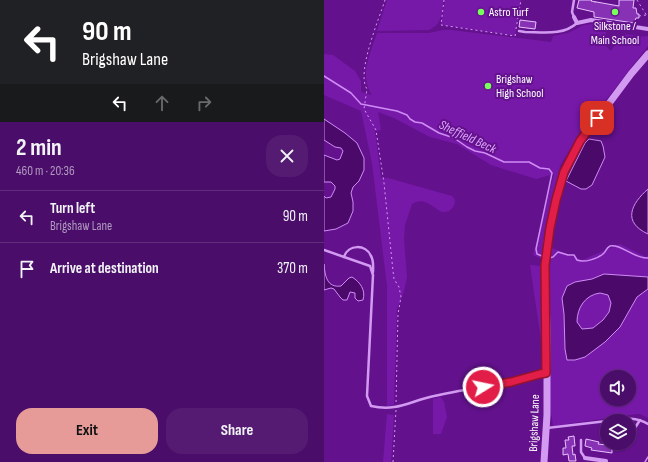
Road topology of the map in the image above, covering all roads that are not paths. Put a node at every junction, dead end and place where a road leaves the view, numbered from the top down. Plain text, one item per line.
1 (574, 0) edge
2 (574, 17) joint
3 (577, 24) junction
4 (648, 29) edge
5 (519, 31) dead end
6 (648, 54) edge
7 (324, 250) edge
8 (344, 257) junction
9 (373, 275) junction
10 (546, 373) junction
11 (636, 420) edge
12 (640, 420) junction
13 (600, 422) edge
14 (648, 424) edge
15 (636, 426) edge
16 (546, 428) junction
17 (581, 440) dead end
18 (585, 458) joint
19 (600, 461) edge
20 (606, 461) dead end
21 (544, 462) edge

1 - 2 lane
2 - 3 street
3 - 4 street
3 - 5 lane
6 - 10 street, Brigshaw Lane
7 - 8 lane
8 - 9 lane
8 - 9 lane
9 - 10 lane
10 - 16 street, Brigshaw Lane
11 - 12 lane
12 - 14 lane
12 - 15 lane
13 - 16 lane
16 - 21 street, Brigshaw Lane
17 - 18 lane
18 - 19 street
19 - 20 street

